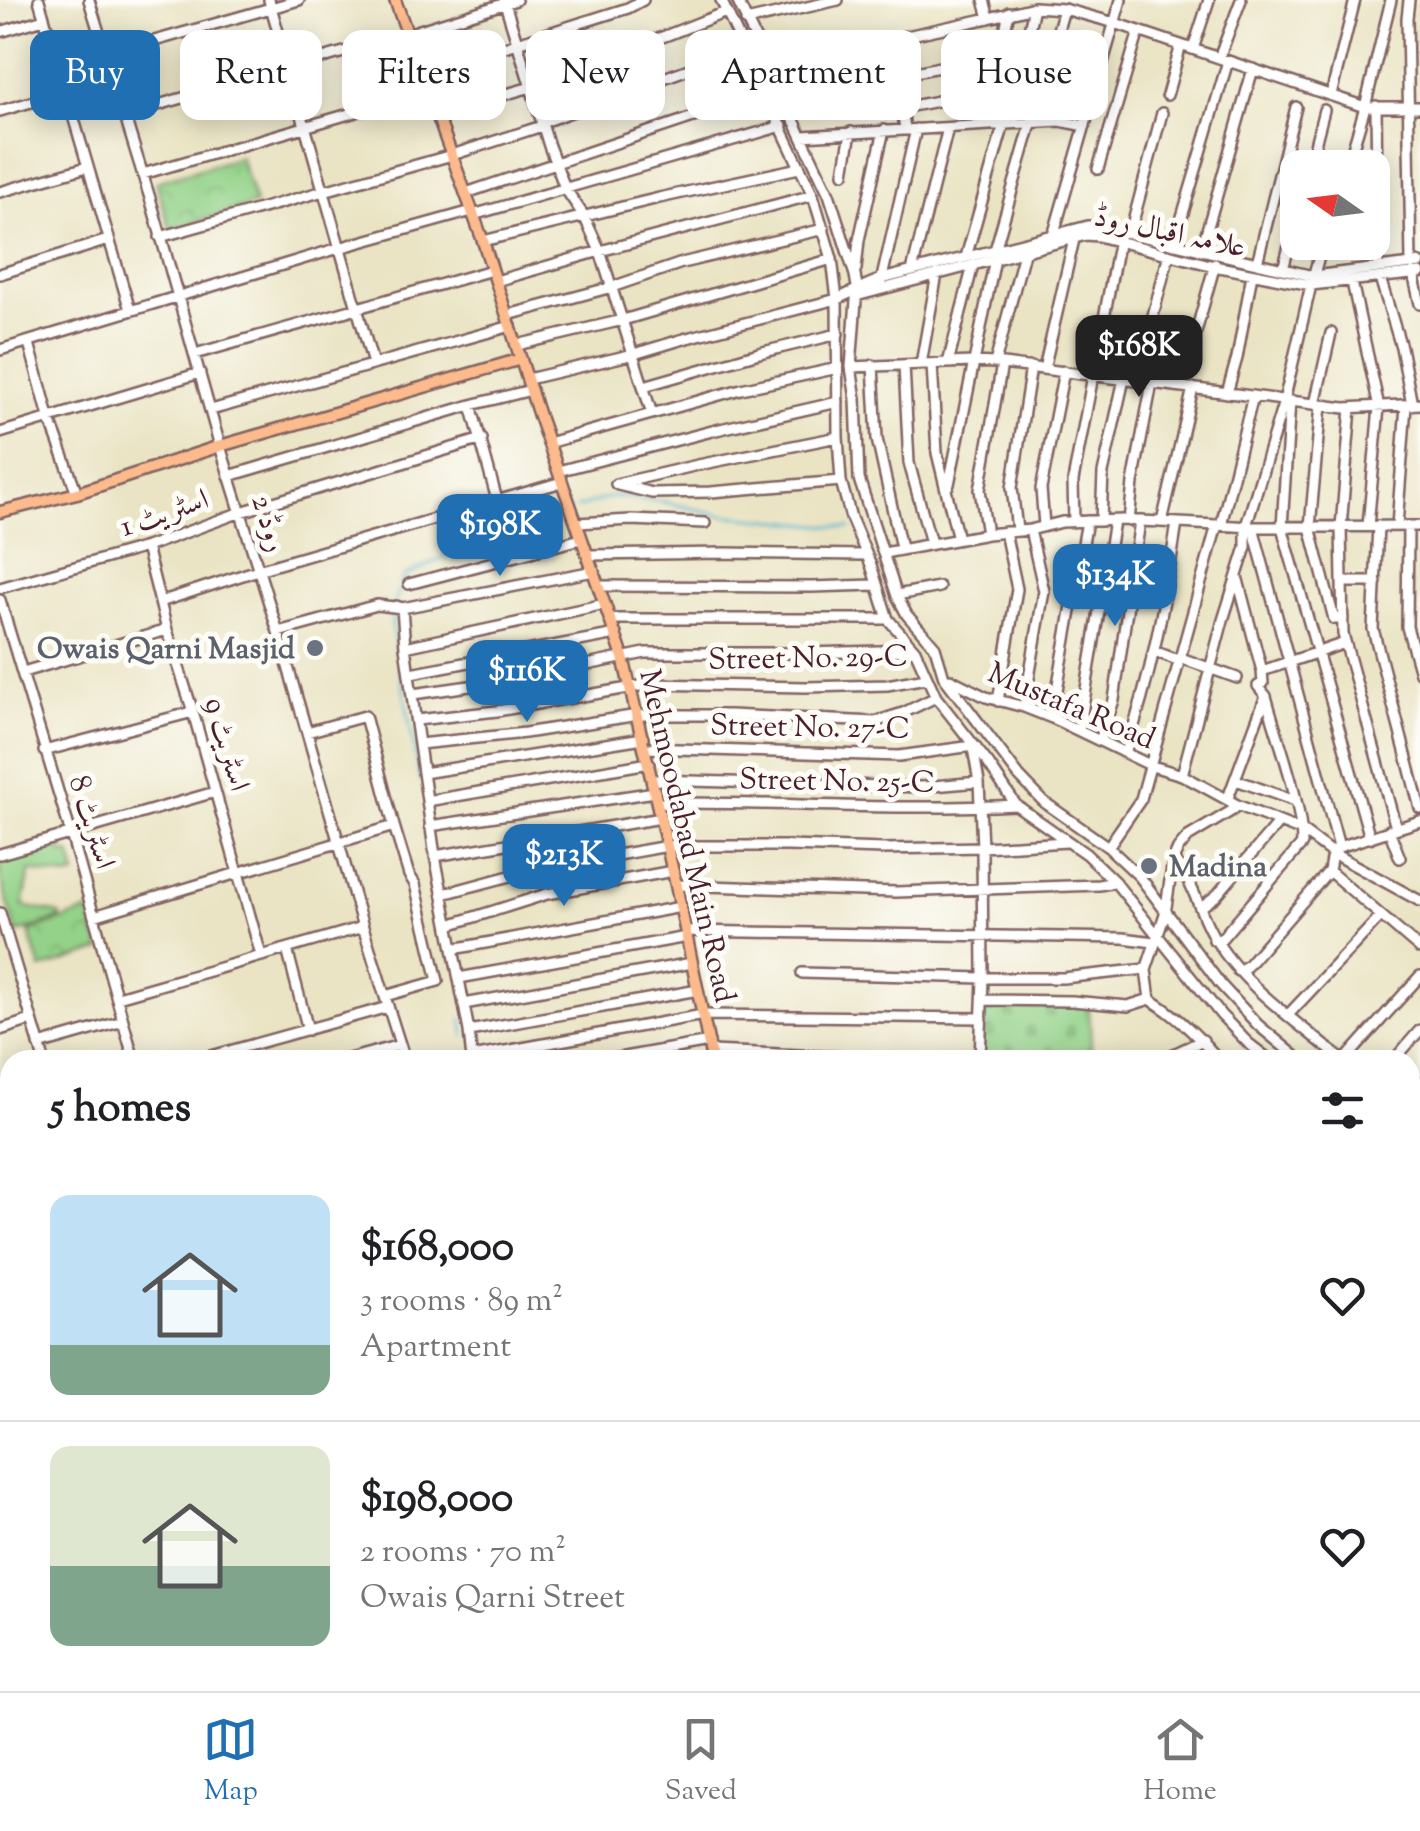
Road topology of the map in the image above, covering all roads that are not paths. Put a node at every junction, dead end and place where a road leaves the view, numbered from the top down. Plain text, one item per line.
1 (39, 0) edge
2 (89, 0) edge
3 (299, 0) edge
4 (395, 0) edge
5 (643, 0) edge
6 (721, 0) edge
7 (737, 0) edge
8 (838, 0) edge
9 (984, 0) edge
10 (1081, 0) edge
11 (1122, 0) edge
12 (1209, 0) edge
13 (1241, 0) edge
14 (1356, 0) edge
15 (1391, 0) edge
16 (1409, 0) edge
17 (508, 1) edge
18 (271, 4) edge
19 (1034, 7) junction
20 (1064, 9) junction
21 (726, 12) junction
22 (1009, 12) junction
23 (1077, 12) junction
24 (990, 18) junction
25 (44, 19) junction
26 (746, 21) junction
27 (1114, 23) junction
28 (47, 30) edge
29 (97, 30) edge
30 (278, 30) edge
31 (406, 30) edge
32 (420, 30) edge
33 (734, 30) edge
34 (751, 30) edge
35 (1139, 31) junction
36 (0, 32) edge
37 (921, 33) edge
38 (665, 35) edge
39 (160, 38) edge
40 (518, 43) junction
41 (1181, 46) junction
42 (506, 47) edge
43 (1194, 50) junction
44 (1224, 60) junction
45 (526, 69) edge
46 (921, 70) edge
47 (1253, 70) junction
48 (685, 71) edge
49 (1167, 95) dead end
50 (1331, 95) junction
51 (30, 102) edge
52 (1296, 107) dead end
53 (1371, 107) junction
54 (1414, 107) edge
55 (1324, 110) dead end
56 (0, 111) edge
57 (1162, 114) dead end
58 (342, 115) edge
59 (74, 120) edge
60 (125, 120) edge
61 (302, 120) edge
62 (439, 120) edge
63 (541, 120) edge
64 (686, 120) edge
65 (779, 120) edge
66 (794, 120) edge
67 (907, 120) edge
68 (1031, 123) junction
69 (1006, 124) junction
70 (542, 125) junction
71 (304, 126) junction
72 (782, 126) junction
73 (1085, 126) junction
74 (948, 128) junction
75 (911, 129) junction
76 (884, 130) junction
77 (851, 132) junction
78 (802, 136) junction
79 (1314, 150) edge
80 (1353, 150) edge
81 (452, 155) junction
82 (556, 164) junction
83 (87, 166) junction
84 (799, 168) junction
85 (1098, 169) dead end
86 (844, 173) dead end
87 (143, 174) junction
88 (565, 188) junction
89 (0, 192) edge
90 (323, 192) junction
91 (466, 193) junction
92 (814, 195) junction
93 (473, 213) junction
94 (584, 216) junction
95 (824, 229) junction
96 (1075, 233) junction
97 (1123, 235) junction
98 (160, 236) junction
99 (1053, 239) junction
100 (108, 240) junction
101 (483, 241) junction
102 (1025, 246) junction
103 (340, 248) junction
104 (1172, 249) junction
105 (600, 251) junction
106 (1202, 251) junction
107 (995, 254) junction
108 (832, 260) junction
109 (1216, 260) junction
110 (1285, 260) edge
111 (1318, 260) edge
112 (970, 261) junction
113 (1254, 268) junction
114 (1416, 268) edge
115 (1283, 269) junction
116 (912, 272) junction
117 (1379, 273) junction
118 (0, 274) edge
119 (937, 274) junction
120 (494, 275) junction
121 (855, 275) junction
122 (1312, 281) junction
123 (1352, 282) junction
124 (881, 284) junction
125 (612, 287) junction
126 (848, 294) junction
127 (178, 296) junction
128 (1420, 304) edge
129 (358, 307) junction
130 (130, 310) junction
131 (509, 320) junction
132 (623, 320) junction
133 (1331, 333) dead end
134 (838, 334) junction
135 (29, 342) junction
136 (517, 345) junction
137 (0, 350) edge
138 (194, 354) junction
139 (634, 354) junction
140 (521, 358) junction
141 (972, 362) junction
142 (948, 363) junction
143 (998, 363) junction
144 (373, 364) junction
145 (927, 364) junction
146 (874, 366) junction
147 (904, 366) junction
148 (851, 367) junction
149 (838, 368) junction
150 (1031, 368) junction
151 (1044, 369) junction
152 (1064, 372) junction
153 (200, 373) junction
154 (1092, 375) junction
155 (1124, 379) junction
156 (1136, 380) junction
157 (1152, 382) junction
158 (529, 384) junction
159 (644, 386) junction
160 (1181, 386) junction
161 (1192, 388) junction
162 (1227, 393) junction
163 (1253, 396) junction
164 (1287, 401) junction
165 (838, 402) junction
166 (471, 405) junction
167 (1318, 405) junction
168 (1413, 405) edge
169 (1379, 406) junction
170 (1350, 408) junction
171 (211, 410) junction
172 (652, 414) junction
173 (49, 418) junction
174 (0, 433) edge
175 (838, 437) junction
176 (482, 440) junction
177 (548, 443) junction
178 (220, 446) junction
179 (229, 476) junction
180 (561, 481) junction
181 (841, 482) junction
182 (946, 489) junction
183 (77, 493) junction
184 (497, 500) junction
185 (0, 512) edge
186 (241, 512) junction
187 (576, 521) junction
188 (1101, 521) junction
189 (1114, 521) junction
190 (1135, 521) junction
191 (705, 522) dead end
192 (1074, 522) junction
193 (1087, 522) junction
194 (1162, 522) junction
195 (1177, 523) junction
196 (1044, 525) junction
197 (1219, 525) junction
198 (1250, 526) junction
199 (1341, 526) junction
200 (1373, 526) junction
201 (1402, 526) junction
202 (1420, 526) edge
203 (1282, 527) junction
204 (1310, 527) junction
205 (1016, 530) junction
206 (1030, 530) junction
207 (1005, 532) junction
208 (988, 534) junction
209 (581, 539) junction
210 (958, 539) junction
211 (931, 543) junction
212 (146, 546) junction
213 (901, 548) junction
214 (884, 553) junction
215 (866, 555) junction
216 (589, 556) junction
217 (258, 570) junction
218 (594, 570) junction
219 (1237, 577) junction
220 (1342, 582) junction
221 (1376, 582) junction
222 (409, 584) dead end
223 (875, 585) junction
224 (599, 586) junction
225 (939, 586) dead end
226 (0, 588) edge
227 (897, 595) junction
228 (0, 600) edge
229 (160, 602) junction
230 (605, 604) junction
231 (399, 607) junction
232 (1343, 618) junction
233 (888, 619) junction
234 (611, 620) junction
235 (168, 630) junction
236 (278, 632) junction
237 (616, 634) junction
238 (1345, 643) junction
239 (405, 647) junction
240 (915, 650) junction
241 (1154, 651) junction
242 (1317, 652) junction
243 (623, 657) junction
244 (1181, 660) junction
245 (1290, 661) junction
246 (1210, 668) junction
247 (1262, 670) junction
248 (23, 672) junction
249 (410, 673) junction
250 (1420, 673) edge
251 (944, 677) junction
252 (926, 678) junction
253 (1237, 678) dead end
254 (631, 686) junction
255 (414, 694) junction
256 (1266, 696) junction
257 (936, 698) junction
258 (998, 701) junction
259 (1024, 707) junction
260 (193, 712) junction
261 (638, 716) junction
262 (1052, 718) junction
263 (417, 720) junction
264 (1078, 730) junction
265 (307, 732) junction
266 (1100, 741) junction
267 (644, 743) junction
268 (419, 744) junction
269 (973, 746) junction
270 (44, 752) junction
271 (1125, 753) junction
272 (649, 763) junction
273 (1152, 766) junction
274 (1318, 766) dead end
275 (422, 773) junction
276 (1182, 775) junction
277 (652, 780) junction
278 (1236, 780) junction
279 (979, 782) junction
280 (215, 792) junction
281 (657, 798) junction
282 (1232, 801) junction
283 (1295, 801) junction
284 (426, 802) junction
285 (1016, 805) junction
286 (980, 807) junction
287 (1420, 808) edge
288 (661, 818) junction
289 (1279, 822) junction
290 (1419, 823) edge
291 (394, 826) junction
292 (430, 826) junction
293 (1393, 829) junction
294 (1302, 831) junction
295 (71, 834) junction
296 (1370, 838) junction
297 (339, 842) junction
298 (1068, 842) junction
299 (668, 846) junction
300 (982, 847) junction
301 (1108, 847) junction
302 (1336, 850) junction
303 (0, 854) edge
304 (435, 856) junction
305 (1400, 858) dead end
306 (1173, 860) junction
307 (673, 870) junction
308 (1329, 871) junction
309 (236, 874) junction
310 (1115, 882) junction
311 (676, 885) junction
312 (981, 889) junction
313 (443, 894) junction
314 (1420, 900) edge
315 (681, 907) junction
316 (1201, 907) junction
317 (1165, 912) junction
318 (0, 913) edge
319 (94, 916) junction
320 (1381, 916) junction
321 (449, 925) junction
322 (363, 926) junction
323 (686, 934) junction
324 (1157, 935) junction
325 (982, 936) junction
326 (4, 940) edge
327 (1214, 940) junction
328 (287, 949) junction
329 (453, 949) junction
330 (1420, 949) edge
331 (261, 955) junction
332 (692, 963) junction
333 (1146, 969) junction
334 (1238, 971) junction
335 (802, 972) dead end
336 (1420, 976) edge
337 (459, 978) junction
338 (983, 978) junction
339 (698, 990) junction
340 (118, 996) junction
341 (1150, 999) junction
342 (983, 1000) junction
343 (386, 1002) junction
344 (464, 1004) junction
345 (702, 1015) junction
346 (1288, 1015) junction
347 (982, 1018) junction
348 (31, 1020) junction
349 (123, 1020) junction
350 (0, 1030) edge
351 (308, 1030) junction
352 (469, 1030) junction
353 (1420, 1030) edge
354 (1203, 1040) junction
355 (39, 1045) junction
356 (41, 1050) edge
357 (131, 1050) edge
358 (235, 1050) edge
359 (402, 1050) edge
360 (471, 1050) edge
361 (515, 1050) edge
362 (711, 1050) edge
363 (980, 1050) edge
364 (1182, 1050) edge
365 (1210, 1050) edge
366 (1258, 1050) edge
367 (1288, 1050) edge
368 (1332, 1050) edge
369 (1353, 1050) edge
370 (1403, 1050) edge

1 - 25 street
2 - 29 street, روڈ 2
3 - 18 street
4 - 31 main road, Mehmoodabad Main Road
5 - 40 street
6 - 21 street
7 - 26 street
8 - 26 street
9 - 24 street
10 - 23 street
11 - 27 street
12 - 43 street
13 - 44 street
14 - 50 street
15 - 53 street
16 - 54 street
17 - 32 street
17 - 40 street
18 - 30 street
18 - 39 street
19 - 20 street
19 - 22 street
19 - 69 street
20 - 23 street
20 - 68 street
21 - 33 street
21 - 38 street
22 - 24 street
22 - 46 street
23 - 27 street
24 - 37 street
25 - 28 street
25 - 36 street
26 - 34 street
27 - 35 street
27 - 73 street
35 - 41 street
35 - 85 street
40 - 42 street
40 - 45 street
41 - 43 street
41 - 49 street
43 - 44 street
44 - 47 street
44 - 104 street
47 - 50 street
47 - 106 street
48 - 70 street
50 - 53 street
51 - 56 street
52 - 113 street
53 - 54 street
53 - 80 street
53 - 117 street
54 - 114 street
55 - 79 street
57 - 97 street
58 - 71 street
59 - 83 street
60 - 87 street, روڈ 2
61 - 71 street
62 - 81 main road, Mehmoodabad Main Road
63 - 70 street
64 - 82 street
65 - 72 street
66 - 78 street
67 - 75 street
68 - 69 street
68 - 73 street
68 - 107 street
69 - 74 street
69 - 112 street
70 - 81 street
70 - 82 street
71 - 87 street
71 - 90 street
72 - 84 street
72 - 88 street
73 - 99 street
74 - 75 street
74 - 116 street
75 - 76 street
75 - 124 street
76 - 77 street
76 - 121 street
77 - 78 street
77 - 86 street
78 - 121 street
81 - 90 street
81 - 91 main road, Mehmoodabad Main Road
82 - 88 street
82 - 91 street
83 - 89 street
83 - 100 street
84 - 92 street
84 - 94 street
87 - 98 street, روڈ 2
88 - 93 street
88 - 94 street
90 - 98 street
90 - 103 street
91 - 93 main road, Mehmoodabad Main Road
92 - 95 street
92 - 105 street
93 - 101 main road, Mehmoodabad Main Road
93 - 103 street
94 - 101 street
94 - 105 street
95 - 108 street
95 - 125 street
96 - 97 street, علامہ اقبال روڈ
96 - 99 street, علامہ اقبال روڈ
96 - 151 street
97 - 104 street, علامہ اقبال روڈ
97 - 154 street
98 - 127 street, روڈ 2
99 - 102 street, علامہ اقبال روڈ
100 - 118 street
100 - 130 street
101 - 120 main road, Mehmoodabad Main Road
102 - 107 street, علامہ اقبال روڈ
102 - 143 street
103 - 127 street
103 - 129 street
104 - 106 street, علامہ اقبال روڈ
104 - 109 street, علامہ اقبال روڈ
104 - 156 street
105 - 120 street
105 - 125 street
106 - 109 street, علامہ اقبال روڈ
107 - 112 street, علامہ اقبال روڈ
107 - 141 street
108 - 126 street
108 - 132 street
109 - 113 street, علامہ اقبال روڈ
109 - 160 street
110 - 115 street
111 - 122 street
112 - 116 street, علامہ اقبال روڈ
112 - 119 street, علامہ اقبال روڈ
112 - 142 street
113 - 115 street, علامہ اقبال روڈ
113 - 122 street, علامہ اقبال روڈ
113 - 162 street
114 - 117 street, علامہ اقبال روڈ
114 - 128 street
115 - 122 street, علامہ اقبال روڈ
116 - 124 street, علامہ اقبال روڈ
117 - 122 street, علامہ اقبال روڈ
117 - 123 street, علامہ اقبال روڈ
117 - 168 street
119 - 124 street, علامہ اقبال روڈ
119 - 145 street
120 - 129 street
120 - 131 main road, Mehmoodabad Main Road
121 - 126 street
122 - 123 street, علامہ اقبال روڈ
122 - 164 street
123 - 169 street
124 - 126 street, علامہ اقبال روڈ
125 - 131 street
125 - 132 street
126 - 134 street
126 - 139 street, علامہ اقبال روڈ
126 - 148 street
127 - 130 street
127 - 138 street, روڈ 2
129 - 138 street
129 - 144 street
130 - 135 street
131 - 136 main road, Mehmoodabad Main Road
131 - 144 street
132 - 136 street
132 - 139 street
133 - 167 street
134 - 149 street
134 - 159 street
135 - 137 street
135 - 173 street
136 - 140 main road, Mehmoodabad Main Road
138 - 153 street, روڈ 2
139 - 158 street, علامہ اقبال روڈ
139 - 159 street
140 - 158 main road, Mehmoodabad Main Road
140 - 178 main road
141 - 142 street
141 - 143 street
141 - 182 street
142 - 145 street
143 - 150 street
143 - 208 street
144 - 171 street
145 - 147 street
145 - 182 street
146 - 147 street
146 - 148 street
146 - 213 street
147 - 211 street
148 - 214 street
149 - 165 street
149 - 172 street
150 - 151 street
150 - 205 street
151 - 152 street
152 - 154 street
152 - 196 street
153 - 171 street, روڈ 2
153 - 173 street
154 - 155 street
154 - 192 street
155 - 156 street
155 - 188 street
156 - 157 street
157 - 160 street
157 - 190 street
158 - 166 street, علامہ اقبال روڈ
158 - 177 main road, Mehmoodabad Main Road
159 - 172 street
160 - 161 street
161 - 162 street
161 - 194 street
162 - 163 street
163 - 164 street
163 - 197 street
164 - 167 street
164 - 198 street
164 - 203 street
165 - 175 street
165 - 180 street
166 - 176 street
166 - 179 street, علامہ اقبال روڈ
167 - 170 street
167 - 204 street
168 - 169 street
168 - 201 street
169 - 170 street
169 - 200 street
170 - 199 street
171 - 178 street, روڈ 2
172 - 177 street
173 - 174 street
173 - 183 street
175 - 181 street
175 - 181 street
176 - 184 street
176 - 186 street, اسٹریٹ 1
177 - 180 main road, Mehmoodabad Main Road
178 - 179 street, روڈ 2
178 - 183 main road
179 - 186 street, روڈ 2
180 - 184 street
180 - 187 main road, Mehmoodabad Main Road
181 - 215 street
182 - 210 street
183 - 185 main road
184 - 217 street
186 - 212 street, اسٹریٹ 1
186 - 217 street, روڈ 2
187 - 191 street
187 - 209 main road, Mehmoodabad Main Road
188 - 189 street
188 - 193 street
189 - 190 street
189 - 264 street
190 - 194 street
190 - 266 street
192 - 193 street
192 - 196 street
193 - 262 street
194 - 195 street
195 - 197 street
195 - 241 street
196 - 206 street
197 - 198 street
197 - 244 street
198 - 203 street
198 - 219 street
198 - 245 street
199 - 200 street
199 - 204 street
199 - 220 street
200 - 201 street
200 - 221 street
201 - 202 street
201 - 250 street
203 - 204 street
203 - 242 street
204 - 232 street
205 - 206 street
205 - 207 street
206 - 259 street
207 - 208 street
207 - 258 street
208 - 210 street
209 - 216 main road, Mehmoodabad Main Road
209 - 222 street
210 - 211 street
211 - 213 street
212 - 226 street, اسٹریٹ 1
212 - 229 street, اسٹریٹ 9
213 - 214 street
214 - 227 street
215 - 216 street
215 - 223 street
216 - 218 main road, Mehmoodabad Main Road
217 - 229 street
217 - 236 street, روڈ 2
218 - 224 main road, Mehmoodabad Main Road
218 - 231 street
219 - 246 street
219 - 247 street
220 - 221 street
220 - 232 street
221 - 287 street
223 - 224 street
223 - 233 street
224 - 230 main road, Mehmoodabad Main Road
225 - 227 street
227 - 251 street
228 - 248 street, اسٹریٹ 8
229 - 235 street, اسٹریٹ 9
230 - 234 main road, Mehmoodabad Main Road
230 - 239 street
231 - 236 street
231 - 239 street
232 - 238 street
233 - 234 street
233 - 240 street
234 - 237 main road, Mehmoodabad Main Road
235 - 248 street
235 - 260 street, اسٹریٹ 9
236 - 265 street, روڈ 2
237 - 243 main road, Mehmoodabad Main Road
237 - 249 street
238 - 242 street
238 - 293 street
239 - 249 street
240 - 243 street
240 - 252 street
241 - 244 street
241 - 271 street
242 - 245 street
242 - 296 street
243 - 254 main road, Mehmoodabad Main Road
243 - 255 street
244 - 246 street
244 - 273 street
245 - 247 street
245 - 302 street
246 - 253 street
246 - 276 street
247 - 256 street
248 - 270 street, اسٹریٹ 8
249 - 255 street
251 - 258 street, Mustafa Road
251 - 301 street
252 - 254 street, Street No. 29-C
252 - 257 street
254 - 261 main road, Mehmoodabad Main Road
254 - 263 street, Street No. 29-C
255 - 263 street
256 - 278 street
256 - 283 street
257 - 261 street
257 - 269 street
258 - 259 street, Mustafa Road
259 - 262 street, Mustafa Road
260 - 270 street
260 - 280 street, اسٹریٹ 9
261 - 267 main road, Mehmoodabad Main Road
261 - 268 street
262 - 264 street, Mustafa Road
263 - 268 street
264 - 266 street, Mustafa Road
265 - 291 street
265 - 297 street, روڈ 2
266 - 271 street, Mustafa Road
267 - 269 street, Street No. 27-C
267 - 272 main road, Mehmoodabad Main Road
267 - 275 street, Street No. 27-C
268 - 275 street
269 - 279 street
269 - 285 street
270 - 295 street, اسٹریٹ 8
271 - 273 street, Mustafa Road
272 - 277 main road, Mehmoodabad Main Road
272 - 284 street
273 - 276 street, Mustafa Road
273 - 301 street
274 - 302 street
275 - 284 street
276 - 282 street, Mustafa Road
277 - 279 street
277 - 281 main road, Mehmoodabad Main Road
278 - 282 street
278 - 283 street
279 - 286 street
280 - 295 street
280 - 309 street, اسٹریٹ 9
281 - 286 street, Street No. 25-C
281 - 288 main road, Mehmoodabad Main Road
281 - 292 street, Street No. 25-C
282 - 289 street, Mustafa Road
282 - 306 street
283 - 294 street
284 - 292 street
285 - 286 street, Street No. 25-C
285 - 298 street
286 - 300 street
288 - 299 main road, Mehmoodabad Main Road
288 - 304 street
289 - 294 street, Mustafa Road
289 - 316 street
290 - 293 street
291 - 297 street
291 - 343 street
292 - 304 street
293 - 296 street
293 - 305 street
294 - 302 street, Mustafa Road
294 - 327 street
295 - 303 street
295 - 319 street, اسٹریٹ 8
296 - 302 street
297 - 309 street
297 - 322 street, روڈ 2
298 - 300 street
298 - 310 street
299 - 300 street
299 - 307 main road, Mehmoodabad Main Road
299 - 313 street
300 - 312 street
301 - 317 street
302 - 308 street
302 - 314 street, Mustafa Road
304 - 313 street
306 - 316 street
306 - 317 street
307 - 311 main road, Mehmoodabad Main Road
307 - 321 street
308 - 320 street
308 - 334 street
309 - 319 street
309 - 331 street, اسٹریٹ 9
310 - 312 street
310 - 324 street
311 - 312 street
311 - 315 main road, Mehmoodabad Main Road
312 - 325 street
313 - 321 street
315 - 323 main road, Mehmoodabad Main Road
315 - 329 street
316 - 327 street
317 - 324 street
317 - 367 street
318 - 326 street
319 - 340 street, اسٹریٹ 8
320 - 330 street
320 - 346 street
321 - 329 street
322 - 328 street
322 - 343 street, روڈ 2
323 - 325 street
323 - 332 main road, Mehmoodabad Main Road
323 - 337 street
324 - 325 street
324 - 333 street
324 - 366 street
325 - 338 street
326 - 348 street
327 - 334 street
328 - 331 street
328 - 351 street
329 - 337 street
331 - 340 street
332 - 339 main road, Mehmoodabad Main Road
332 - 344 street
333 - 338 street
333 - 341 street
334 - 346 street
335 - 338 street
336 - 369 street
337 - 344 street
338 - 342 street
339 - 345 main road, Mehmoodabad Main Road
339 - 352 street
340 - 349 street, اسٹریٹ 8
341 - 342 street
341 - 354 street
342 - 347 street
343 - 351 street
343 - 359 street, روڈ 2
344 - 352 street
345 - 347 street
345 - 361 street
345 - 362 main road, Mehmoodabad Main Road
346 - 368 street
347 - 363 street
348 - 350 street
348 - 355 street
349 - 355 street
349 - 357 street, اسٹریٹ 8
351 - 358 street
352 - 360 street
353 - 370 street
354 - 364 street
354 - 365 street
355 - 356 street

